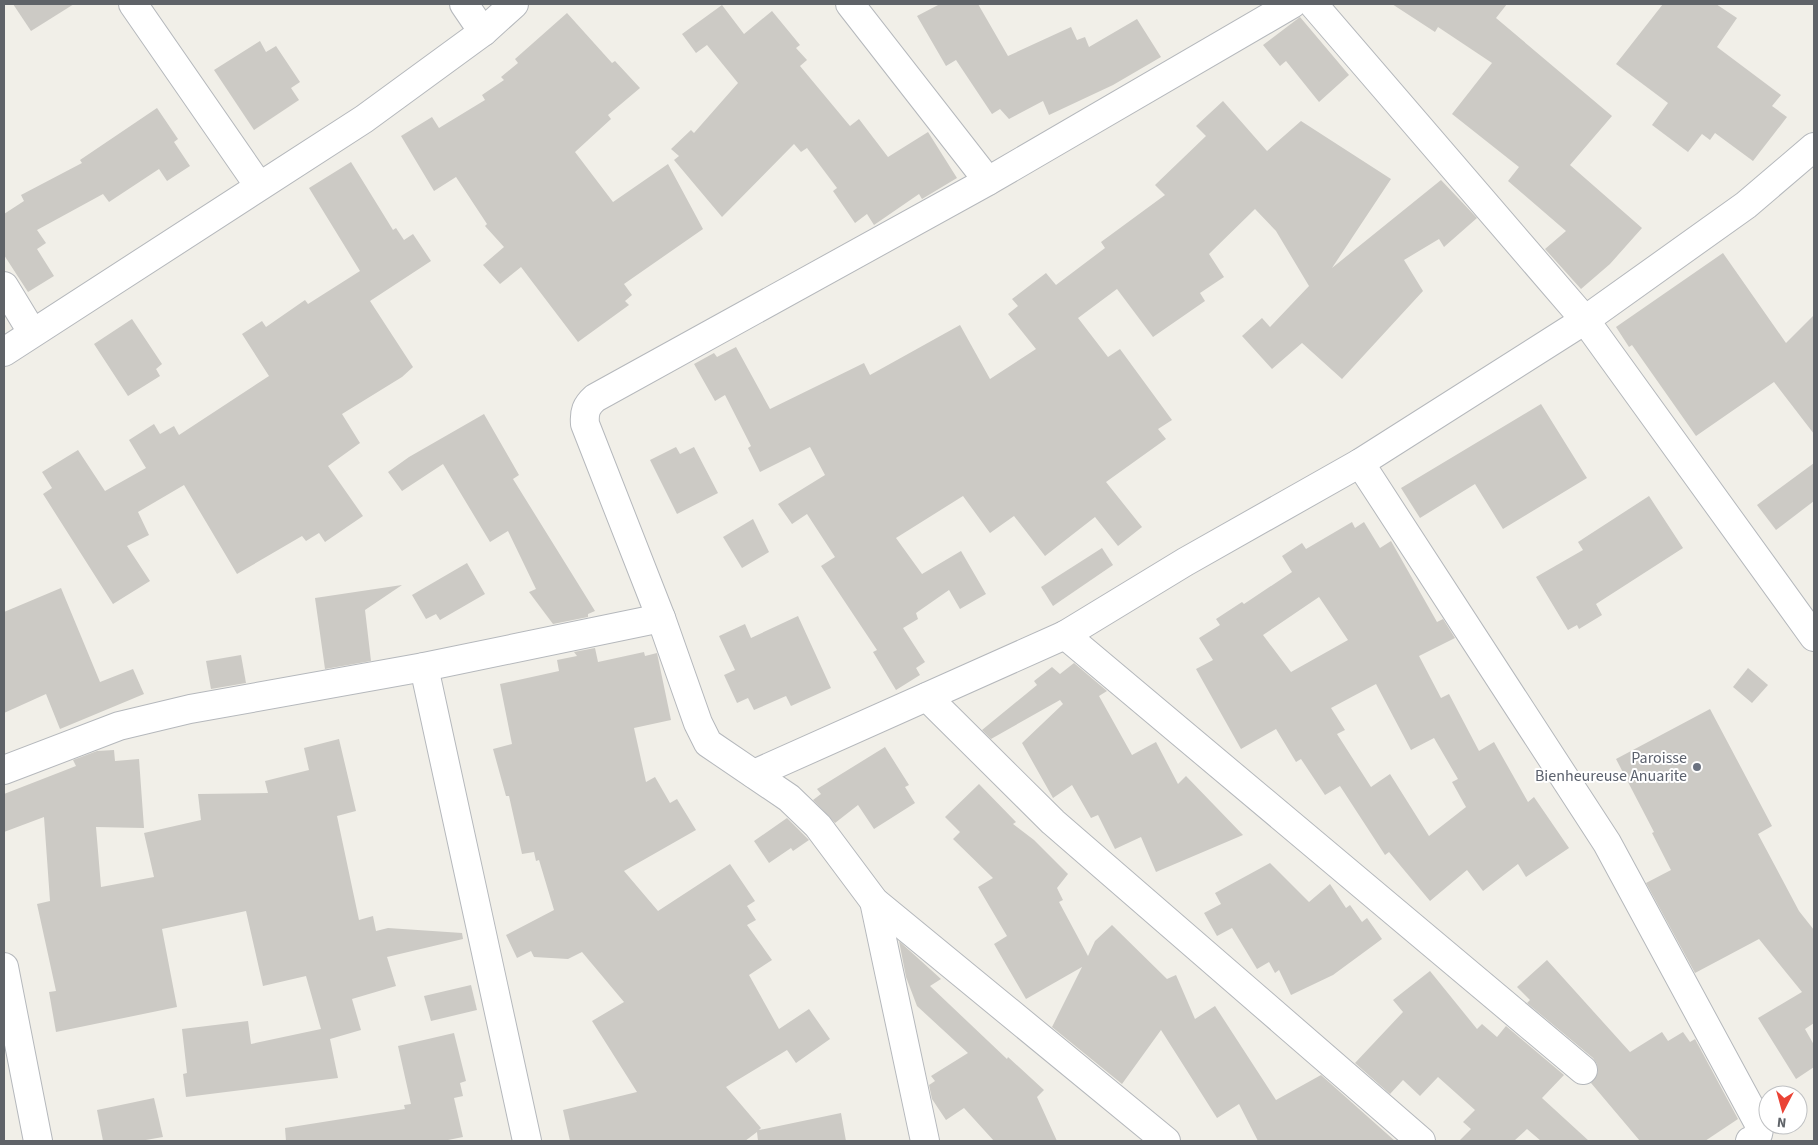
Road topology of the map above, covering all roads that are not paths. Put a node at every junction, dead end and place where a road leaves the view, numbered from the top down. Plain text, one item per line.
1 (133, 4) edge
2 (464, 4) edge
3 (514, 4) edge
4 (850, 4) edge
5 (1292, 4) edge
6 (1313, 4) edge
7 (482, 32) junction
8 (1814, 147) edge
9 (988, 181) junction
10 (259, 186) junction
11 (4, 286) edge
12 (1586, 320) junction
13 (32, 332) junction
14 (4, 352) edge
15 (1360, 463) junction
16 (661, 618) junction
17 (1812, 627) edge
18 (1065, 635) junction
19 (424, 667) junction
20 (927, 696) junction
21 (4, 770) edge
22 (754, 774) junction
23 (874, 901) junction
24 (4, 967) edge
25 (1583, 1070) dead end
26 (38, 1141) edge
27 (527, 1141) edge
28 (925, 1141) edge
29 (1166, 1141) edge
30 (1421, 1141) edge
31 (1750, 1141) edge

1 - 10 street
2 - 7 street
3 - 7 street
4 - 9 street
5 - 9 street
6 - 12 street
7 - 10 street
8 - 12 street
9 - 16 street
10 - 13 street
11 - 13 street
12 - 15 street
12 - 17 street
13 - 14 street
15 - 18 street
15 - 31 street
16 - 19 street
16 - 22 street
18 - 20 street
18 - 25 street
19 - 21 street
19 - 27 street
20 - 22 street
20 - 30 street
22 - 23 street
23 - 28 street
23 - 29 street
24 - 26 street

